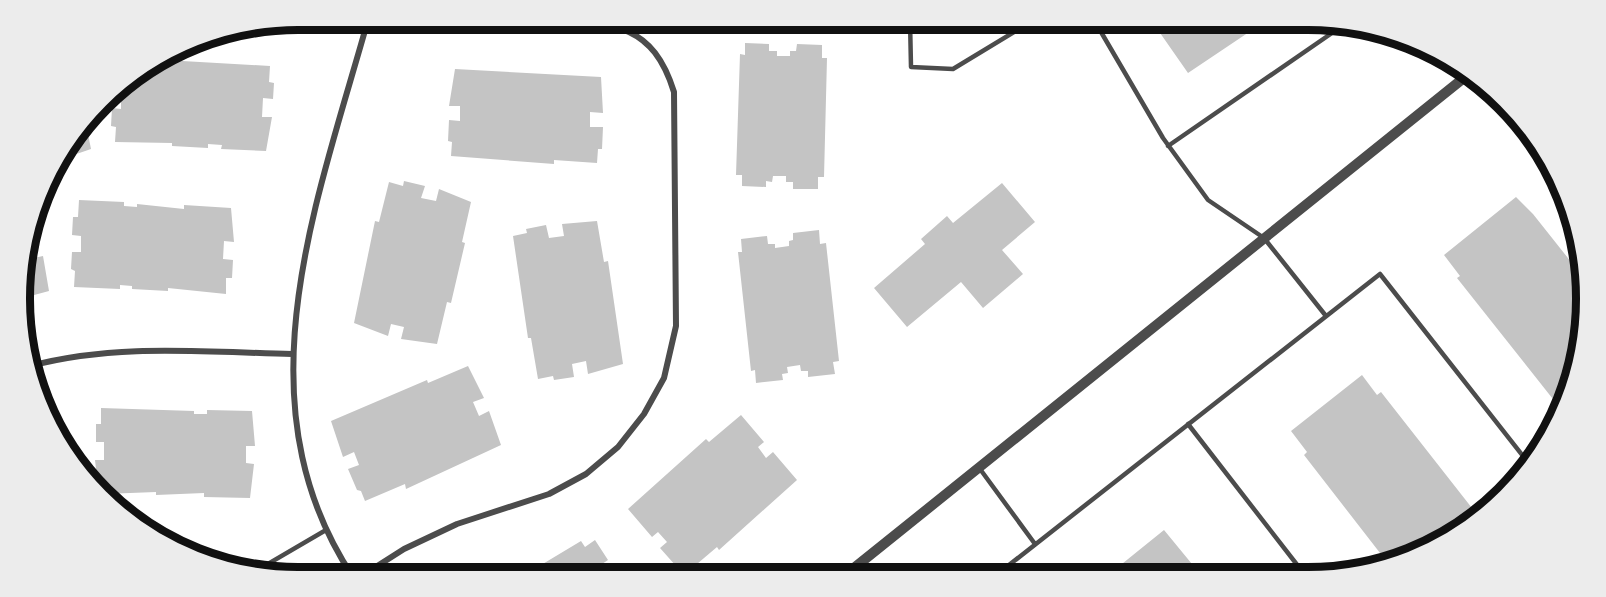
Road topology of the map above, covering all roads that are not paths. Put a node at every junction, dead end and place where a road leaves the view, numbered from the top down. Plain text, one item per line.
1 (365, 30) edge
2 (629, 30) edge
3 (910, 30) edge
4 (1017, 30) edge
5 (1100, 30) edge
6 (1334, 32) edge
7 (1463, 79) edge
8 (1168, 146) junction
9 (1264, 238) junction
10 (1326, 316) junction
11 (292, 354) junction
12 (38, 364) edge
13 (1188, 424) junction
14 (1524, 458) edge
15 (979, 468) junction
16 (326, 530) junction
17 (1035, 544) junction
18 (266, 565) edge
19 (346, 567) edge
20 (376, 567) edge
21 (855, 567) edge
22 (1006, 567) edge
23 (1299, 567) edge

1 - 11 street
2 - 20 street
3 - 4 lane
5 - 8 lane
6 - 8 lane
7 - 9 street
8 - 9 lane
9 - 10 lane
9 - 15 street
10 - 13 lane
10 - 14 lane
11 - 12 street
11 - 16 street
13 - 17 lane
13 - 23 lane
15 - 17 lane
15 - 21 street
16 - 18 lane
16 - 19 street
17 - 22 lane

